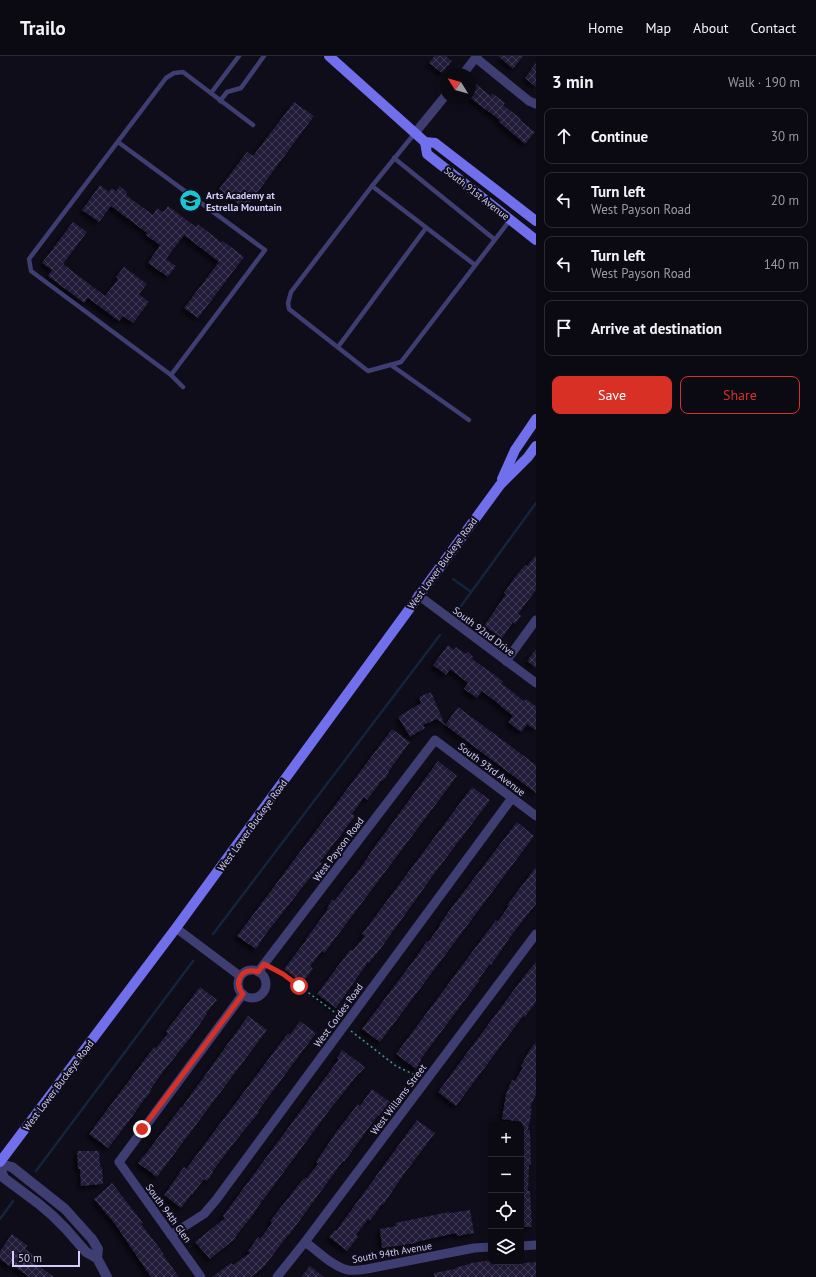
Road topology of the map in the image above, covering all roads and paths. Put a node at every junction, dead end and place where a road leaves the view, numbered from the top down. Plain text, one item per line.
1 (239, 56) edge
2 (264, 56) edge
3 (329, 56) edge
4 (476, 57) edge
5 (468, 68) edge
6 (211, 93) junction
7 (220, 100) junction
8 (440, 102) edge
9 (536, 104) edge
10 (253, 125) dead end
11 (415, 133) junction
12 (118, 142) junction
13 (425, 142) junction
14 (394, 158) junction
15 (372, 186) junction
16 (510, 220) junction
17 (536, 221) edge
18 (426, 228) junction
19 (494, 239) junction
20 (536, 240) edge
21 (475, 266) junction
22 (338, 347) junction
23 (391, 365) junction
24 (171, 376) junction
25 (183, 387) dead end
26 (536, 419) edge
27 (469, 420) dead end
28 (536, 446) edge
29 (500, 485) junction
30 (418, 595) junction
31 (536, 620) edge
32 (506, 661) junction
33 (536, 683) edge
34 (435, 740) joint
35 (512, 798) junction
36 (536, 816) edge
37 (176, 928) junction
38 (536, 934) edge
39 (264, 964) junction
40 (258, 972) junction
41 (240, 976) junction
42 (243, 994) junction
43 (347, 1022) junction
44 (340, 1032) junction
45 (425, 1082) junction
46 (0, 1163) edge
47 (0, 1168) edge
48 (172, 1235) junction
49 (305, 1242) junction
50 (536, 1245) edge
51 (524, 1246) edge
52 (488, 1247) edge
53 (97, 1258) junction
54 (107, 1277) edge
55 (201, 1277) edge
56 (277, 1277) edge

1 - 6 lane
2 - 7 lane
3 - 11 main road, South 91st Avenue
4 - 5 street
4 - 9 street
6 - 7 lane
6 - 12 lane
7 - 10 lane
8 - 11 street
11 - 13 main road, South 91st Avenue
11 - 14 lane
12 - 24 lane
12 - 24 lane
13 - 16 main road, South 91st Avenue
13 - 17 main road, South 91st Avenue
14 - 15 lane
14 - 19 lane
15 - 18 lane
15 - 22 lane
16 - 19 lane
16 - 20 main road, South 91st Avenue
18 - 21 lane
18 - 22 lane
19 - 21 lane
21 - 23 lane
22 - 23 lane
23 - 27 lane
24 - 25 lane
26 - 29 main road, West Lower Buckeye Road
28 - 29 main road, West Lower Buckeye Road
29 - 30 main road, West Lower Buckeye Road
30 - 32 street, South 92nd Drive
30 - 37 main road, West Lower Buckeye Road
31 - 32 street
32 - 33 street, South 92nd Drive
34 - 35 street, South 93rd Avenue
34 - 39 street, West Payson Road
35 - 36 street, South 93rd Avenue
35 - 43 street, West Cordes Road
37 - 41 street
37 - 46 main road, West Lower Buckeye Road
38 - 45 street, West Willams Street
39 - 40 street, West Payson Road
39 - 43 path
40 - 41 street
40 - 42 street
41 - 42 street
42 - 48 street, South 94th Glen
43 - 44 street, West Cordes Road
44 - 45 path
44 - 48 street, West Cordes Road
45 - 49 street, West Willams Street
46 - 53 street
47 - 53 street
48 - 55 street, South 94th Glen
49 - 52 street, South 94th Avenue
49 - 56 street, West Willams Street
50 - 51 street
53 - 54 street

